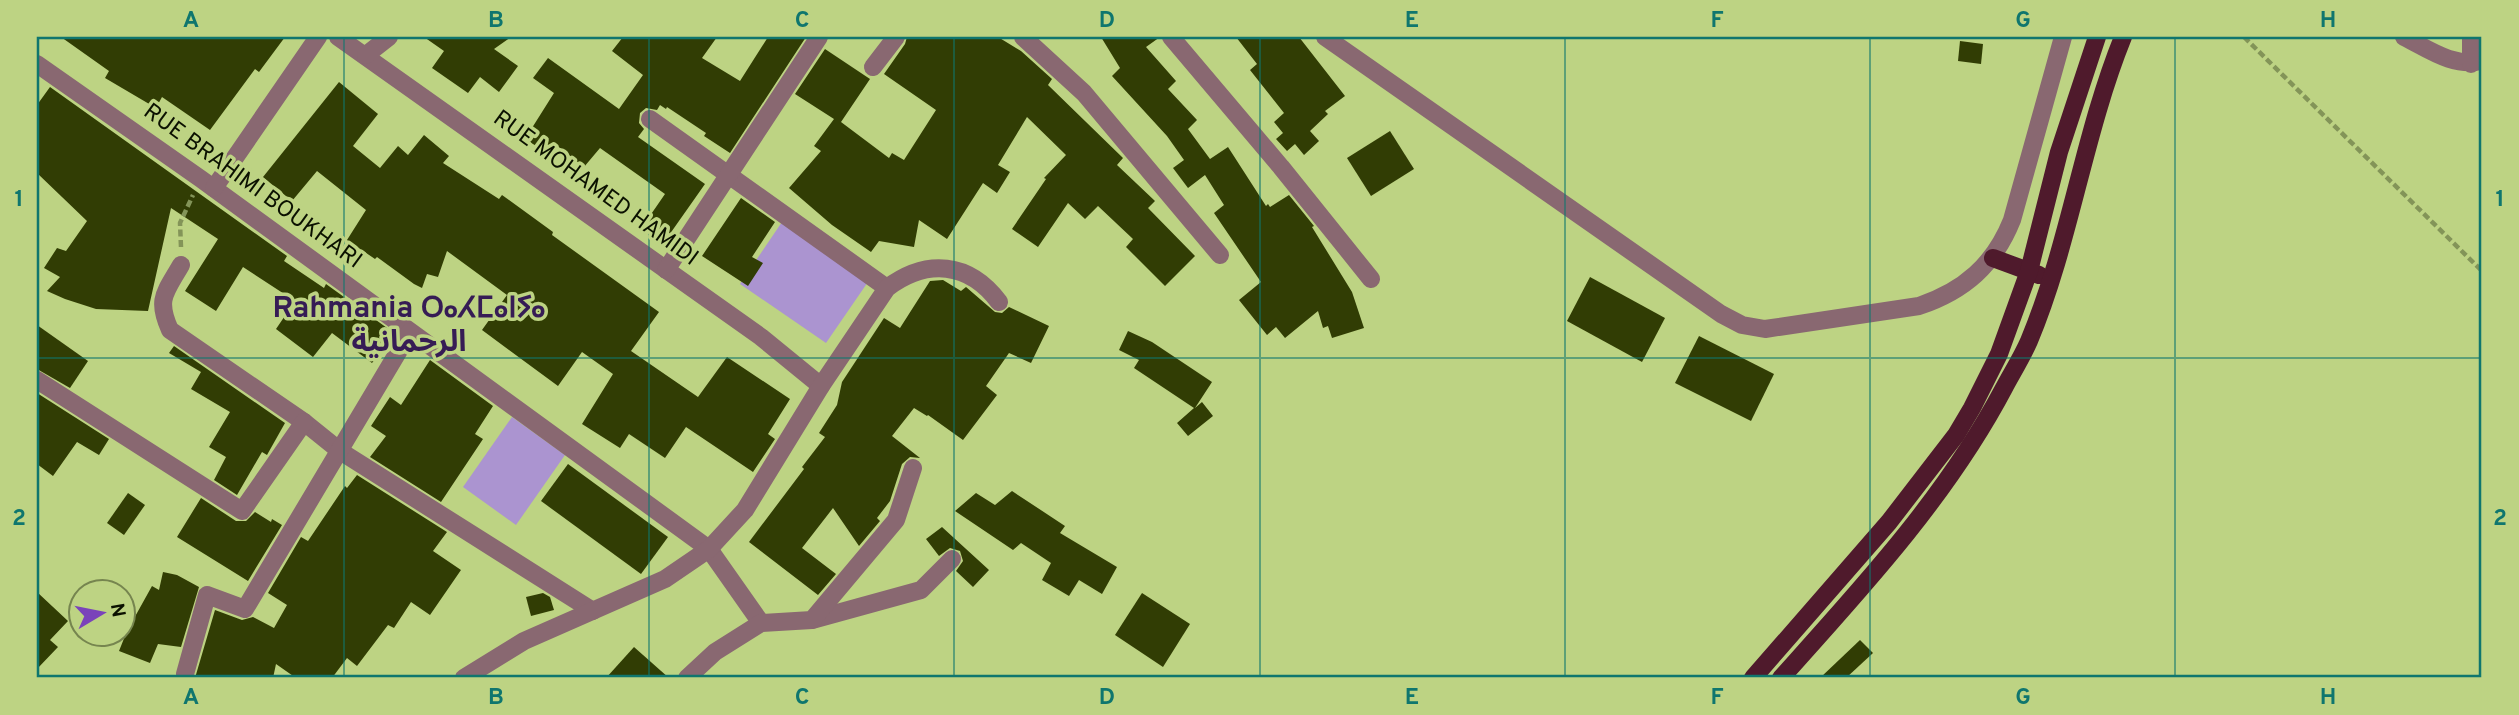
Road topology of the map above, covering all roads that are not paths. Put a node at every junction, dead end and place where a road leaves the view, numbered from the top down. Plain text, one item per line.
1 (318, 37) edge
2 (338, 37) edge
3 (388, 37) edge
4 (819, 37) edge
5 (896, 37) edge
6 (1023, 37) edge
7 (1171, 37) edge
8 (1325, 37) edge
9 (2063, 37) edge
10 (2097, 37) edge
11 (2123, 37) edge
12 (2404, 37) edge
13 (2471, 37) edge
14 (366, 55) junction
15 (2476, 62) edge
16 (37, 64) edge
17 (873, 67) dead end
18 (650, 119) dead end
19 (728, 174) junction
20 (208, 184) junction
21 (1220, 255) dead end
22 (1993, 258) junction
23 (181, 265) road end
24 (666, 270) junction
25 (2029, 271) junction
26 (1371, 279) dead end
27 (2052, 280) junction
28 (887, 288) junction
29 (999, 302) dead end
30 (410, 332) junction
31 (37, 380) edge
32 (821, 386) junction
33 (304, 422) junction
34 (340, 451) junction
35 (913, 468) dead end
36 (709, 550) junction
37 (952, 559) dead end
38 (593, 611) junction
39 (811, 620) junction
40 (761, 623) junction
41 (185, 674) dead end
42 (464, 678) edge
43 (687, 678) edge
44 (1753, 678) edge
45 (1781, 678) edge

1 - 20 street
2 - 14 street, RUE MOHAMED HAMIDI
3 - 14 street
4 - 19 street
5 - 17 street
6 - 21 street
7 - 26 street
8 - 22 street
9 - 22 street
10 - 25 main road
11 - 27 main road
12 - 15 street
13 - 15 street
14 - 24 street, RUE MOHAMED HAMIDI
16 - 20 street, RUE BRAHIMI BOUKHARI
18 - 19 street
19 - 24 street
19 - 28 street
20 - 30 street, RUE BRAHIMI BOUKHARI
22 - 25 main road
23 - 33 street
24 - 32 street, RUE MOHAMED HAMIDI
25 - 27 main road
25 - 44 main road
27 - 45 main road
28 - 29 street
28 - 32 street
30 - 34 street
30 - 36 street, RUE BRAHIMI BOUKHARI
31 - 33 street
32 - 36 street
33 - 34 street
34 - 38 street
34 - 41 street
35 - 39 street
36 - 38 street
36 - 40 street, RUE BRAHIMI BOUKHARI
37 - 39 street
38 - 42 street
39 - 40 street
40 - 43 street

